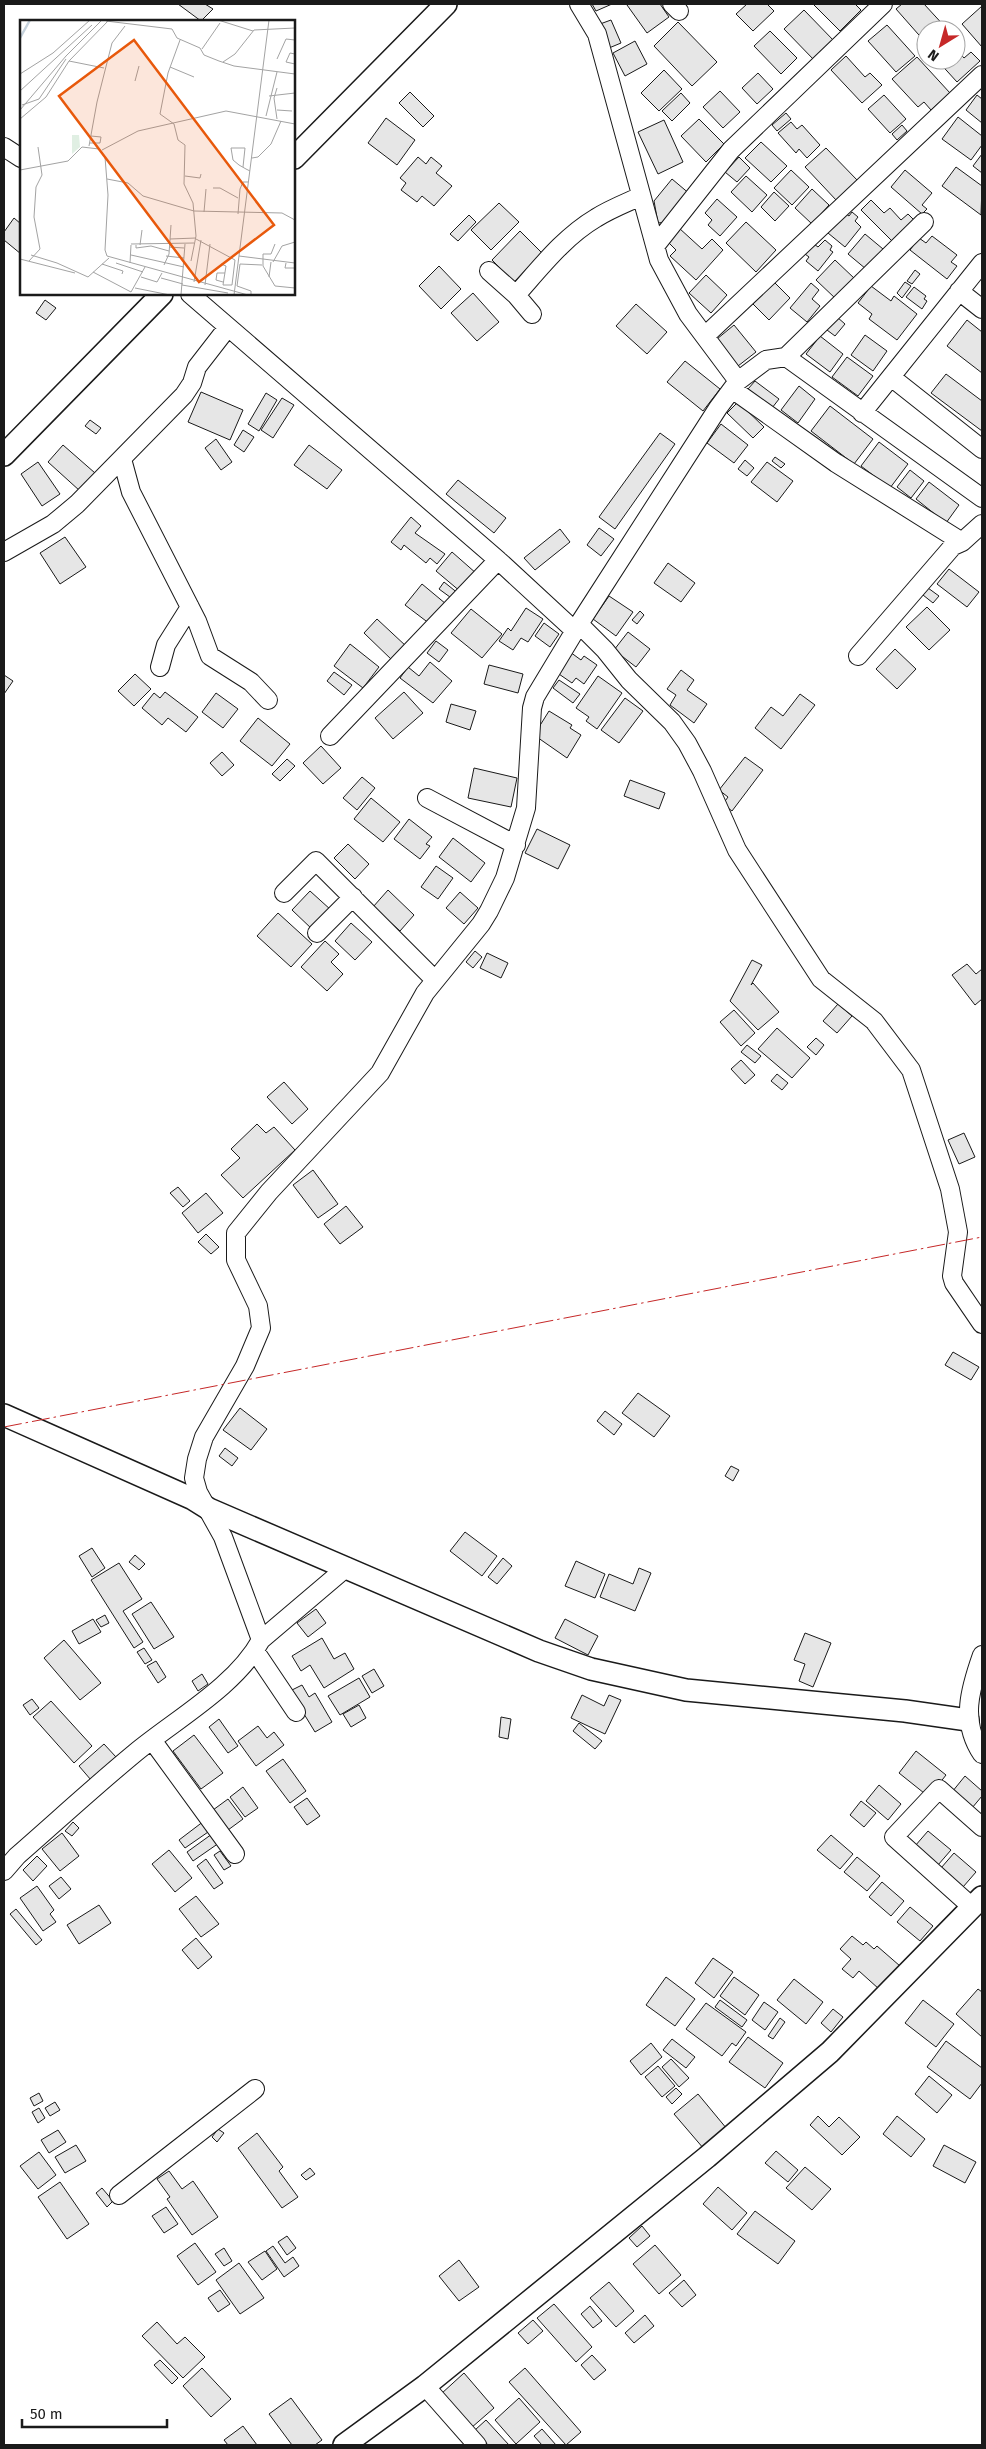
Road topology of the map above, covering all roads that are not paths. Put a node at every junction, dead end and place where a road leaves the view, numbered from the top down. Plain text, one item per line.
1 (446, 4) edge
2 (579, 4) edge
3 (883, 4) edge
4 (982, 75) edge
5 (4, 147) edge
6 (20, 157) edge
7 (295, 157) edge
8 (641, 196) junction
9 (924, 222) dead end
10 (656, 245) junction
11 (982, 263) edge
12 (489, 271) dead end
13 (960, 291) junction
14 (161, 295) edge
15 (191, 295) edge
16 (516, 295) junction
17 (982, 309) edge
18 (532, 314) dead end
19 (228, 327) junction
20 (705, 336) junction
21 (786, 357) junction
22 (891, 377) junction
23 (735, 385) junction
24 (862, 413) junction
25 (982, 449) edge
26 (4, 455) edge
27 (122, 459) junction
28 (982, 498) edge
29 (982, 524) edge
30 (962, 542) junction
31 (4, 552) edge
32 (498, 560) junction
33 (190, 607) junction
34 (577, 628) junction
35 (858, 656) dead end
36 (160, 667) dead end
37 (268, 700) dead end
38 (330, 736) dead end
39 (428, 798) dead end
40 (516, 845) junction
41 (284, 893) dead end
42 (353, 897) junction
43 (317, 933) dead end
44 (436, 980) junction
45 (982, 1324) edge
46 (4, 1415) edge
47 (209, 1509) junction
48 (346, 1566) junction
49 (258, 1645) junction
50 (982, 1655) edge
51 (296, 1712) dead end
52 (968, 1720) junction
53 (152, 1740) junction
54 (982, 1754) edge
55 (982, 1827) edge
56 (235, 1854) dead end
57 (4, 1871) edge
58 (977, 1902) edge
59 (255, 2089) dead end
60 (119, 2195) dead end
61 (425, 2386) junction
62 (344, 2445) edge
63 (477, 2445) edge

1 - 7 street
2 - 8 street
3 - 10 street
4 - 20 street
5 - 6 street
8 - 10 street
8 - 16 street
9 - 21 street
10 - 20 street
11 - 13 street
12 - 16 street
13 - 17 street
13 - 22 street
14 - 26 street
15 - 19 street
16 - 18 street
19 - 27 street
19 - 32 street
20 - 23 street
21 - 23 street
21 - 24 street
22 - 24 street
22 - 25 street
23 - 30 street
23 - 34 street
24 - 28 street
27 - 31 street
27 - 33 street
29 - 30 street
30 - 35 street
32 - 34 street
32 - 38 street
33 - 36 street
33 - 37 street
34 - 40 street
34 - 45 street
39 - 40 street
40 - 44 street
41 - 42 street
42 - 43 street
42 - 44 street
44 - 47 street
46 - 47 street
47 - 48 street
47 - 49 street
48 - 49 street
48 - 52 street
49 - 51 street
49 - 53 street
50 - 52 street
52 - 54 street
53 - 56 street
53 - 57 street
55 - 58 street
58 - 61 street
59 - 60 street
61 - 62 street
61 - 63 street

